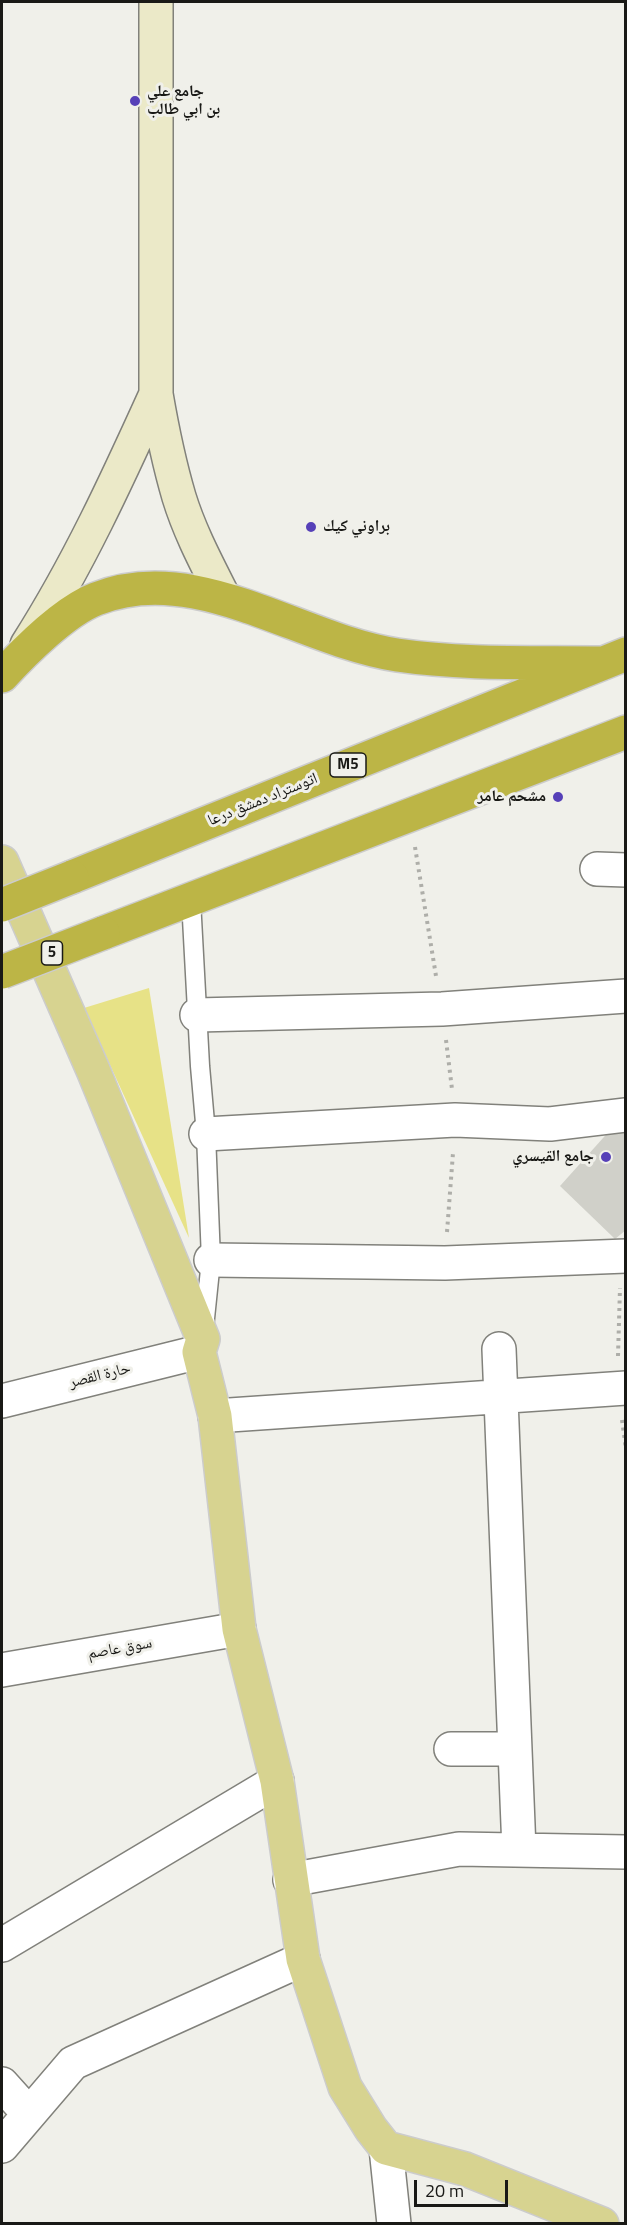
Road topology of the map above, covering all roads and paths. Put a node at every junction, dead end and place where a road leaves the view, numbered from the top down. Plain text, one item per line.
1 (156, 2) edge
2 (156, 394) junction
3 (224, 598) junction
4 (23, 652) junction
5 (614, 658) edge
6 (2, 676) edge
7 (626, 732) edge
8 (410, 815) junction
9 (2, 862) edge
10 (191, 900) junction
11 (2, 905) edge
12 (2, 972) edge
13 (626, 996) edge
14 (442, 1009) junction
15 (197, 1015) junction
16 (626, 1115) edge
17 (455, 1120) junction
18 (206, 1134) junction
19 (623, 1256) edge
20 (211, 1260) junction
21 (445, 1263) junction
22 (201, 1345) junction
23 (499, 1349) dead end
24 (622, 1388) edge
25 (501, 1397) junction
26 (2, 1401) edge
27 (215, 1416) junction
28 (239, 1629) junction
29 (2, 1670) edge
30 (451, 1749) dead end
31 (514, 1749) junction
32 (277, 1781) junction
33 (519, 1850) junction
34 (626, 1852) edge
35 (290, 1880) junction
36 (2, 1945) edge
37 (303, 1959) junction
38 (2, 2084) edge
39 (29, 2114) junction
40 (2, 2146) edge
41 (386, 2148) junction
42 (394, 2223) edge
43 (602, 2223) edge

1 - 2 street
2 - 3 street
2 - 4 street
3 - 4 highway
3 - 5 highway
4 - 6 highway
5 - 11 highway, اتوستراد دمشق درعا / M5, bridge
7 - 8 highway
8 - 10 highway
8 - 14 path
9 - 22 main road
10 - 12 highway, 5, bridge
10 - 15 lane
13 - 14 street
14 - 15 street
14 - 17 path
15 - 18 lane
16 - 17 street
17 - 18 street
17 - 21 path
18 - 20 lane
19 - 21 street
19 - 24 path
20 - 21 street
20 - 22 lane
22 - 26 street, حارة القصر
22 - 27 main road
23 - 25 street
24 - 25 street
25 - 27 street
25 - 31 street
27 - 28 main road
28 - 29 street, سوق عاصم
28 - 32 main road
30 - 31 street
31 - 33 street
32 - 35 main road
32 - 36 street
33 - 34 street
33 - 35 street
35 - 37 main road
37 - 39 street
37 - 41 main road
38 - 39 street
39 - 40 street
41 - 42 street
41 - 43 main road

